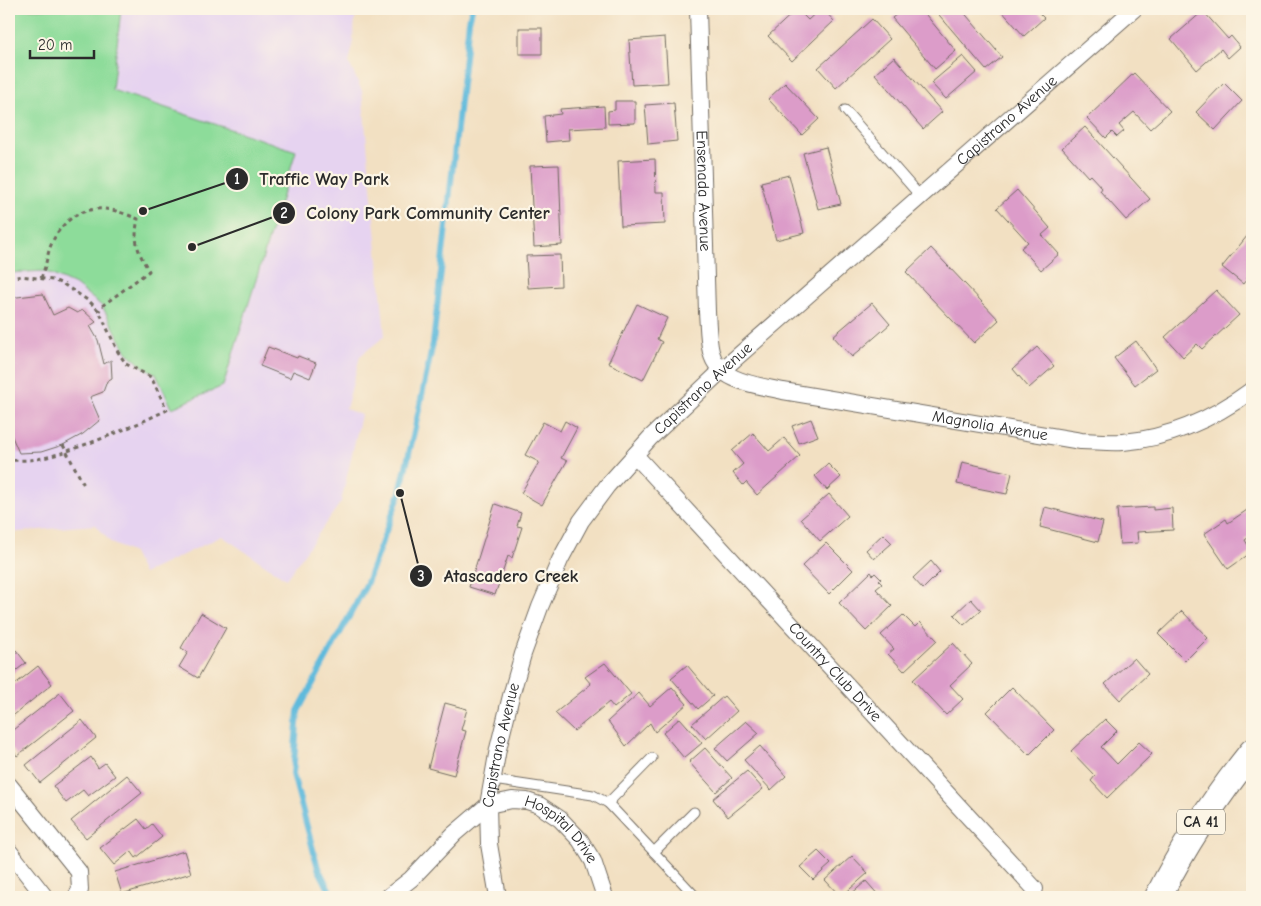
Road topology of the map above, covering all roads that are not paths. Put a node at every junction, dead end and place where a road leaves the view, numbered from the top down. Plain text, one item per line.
1 (698, 9) edge
2 (1134, 9) edge
3 (845, 110) dead end
4 (920, 196) junction
5 (721, 371) junction
6 (1252, 390) edge
7 (634, 455) junction
8 (1252, 752) edge
9 (652, 758) dead end
10 (493, 780) junction
11 (9, 785) edge
12 (608, 803) junction
13 (488, 805) junction
14 (694, 812) dead end
15 (9, 851) edge
16 (654, 852) junction
17 (1035, 889) dead end
18 (45, 897) edge
19 (76, 897) edge
20 (388, 897) edge
21 (498, 897) edge
22 (605, 897) edge
23 (696, 897) edge
24 (1158, 897) edge

1 - 5 street, Ensenada Avenue
2 - 4 street, Capistrano Avenue
3 - 4 lane
4 - 5 street, Capistrano Avenue
5 - 6 street, Magnolia Avenue
5 - 7 street, Capistrano Avenue
7 - 10 street, Capistrano Avenue
7 - 17 street, Country Club Drive
8 - 24 main road, CA 41
9 - 12 lane
10 - 12 lane
10 - 13 street, Capistrano Avenue
11 - 19 street
12 - 16 lane
13 - 20 street
13 - 21 street, Capistrano Avenue
13 - 22 street, Hospital Drive
14 - 16 lane
15 - 18 street
16 - 23 lane

